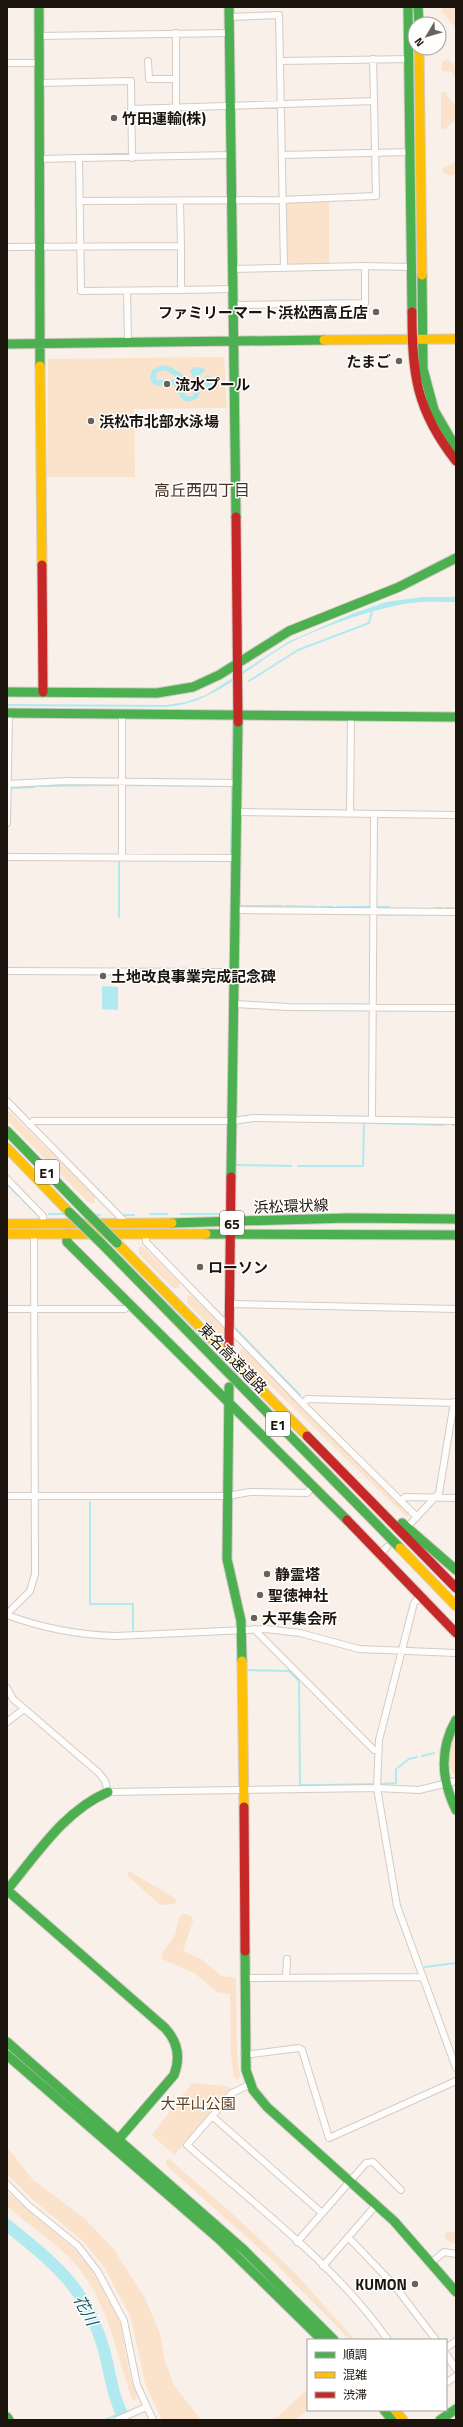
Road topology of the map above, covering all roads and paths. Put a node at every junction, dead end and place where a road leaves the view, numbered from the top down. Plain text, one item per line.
1 (39, 7) edge
2 (229, 7) edge
3 (408, 7) edge
4 (229, 17) junction
5 (176, 33) junction
6 (229, 33) junction
7 (39, 36) junction
8 (419, 56) edge
9 (374, 59) junction
10 (410, 59) junction
11 (148, 61) dead end
12 (280, 61) junction
13 (7, 63) edge
14 (39, 63) junction
15 (176, 79) junction
16 (39, 83) junction
17 (374, 101) junction
18 (230, 106) junction
19 (281, 106) junction
20 (176, 107) junction
21 (131, 109) junction
22 (376, 152) junction
23 (411, 152) junction
24 (230, 155) junction
25 (282, 155) junction
26 (80, 158) junction
27 (132, 158) junction
28 (40, 159) junction
29 (231, 200) junction
30 (281, 200) junction
31 (80, 201) junction
32 (180, 201) junction
33 (38, 246) junction
34 (80, 246) junction
35 (181, 246) junction
36 (7, 247) edge
37 (365, 266) junction
38 (284, 267) junction
39 (411, 268) junction
40 (233, 269) junction
41 (232, 289) junction
42 (181, 290) junction
43 (127, 291) junction
44 (232, 305) junction
45 (412, 339) junction
46 (422, 339) junction
47 (456, 339) edge
48 (232, 342) junction
49 (128, 343) junction
50 (7, 344) edge
51 (40, 344) junction
52 (456, 448) edge
53 (456, 461) edge
54 (456, 558) edge
55 (239, 666) junction
56 (7, 692) edge
57 (43, 692) junction
58 (8, 713) edge
59 (122, 715) junction
60 (238, 715) junction
61 (351, 717) junction
62 (456, 717) edge
63 (122, 782) junction
64 (238, 783) junction
65 (7, 784) edge
66 (237, 812) junction
67 (350, 813) junction
68 (374, 814) junction
69 (456, 815) edge
70 (7, 824) edge
71 (7, 857) edge
72 (122, 857) junction
73 (236, 858) junction
74 (236, 910) junction
75 (374, 911) junction
76 (456, 912) edge
77 (7, 971) edge
78 (235, 972) junction
79 (235, 1004) junction
80 (373, 1008) junction
81 (456, 1008) edge
82 (7, 1102) edge
83 (372, 1119) junction
84 (233, 1121) junction
85 (456, 1121) edge
86 (30, 1125) junction
87 (7, 1131) edge
88 (7, 1148) edge
89 (7, 1179) edge
90 (456, 1219) edge
91 (231, 1223) junction
92 (7, 1224) edge
93 (43, 1224) junction
94 (127, 1224) junction
95 (146, 1233) junction
96 (231, 1233) junction
97 (7, 1234) edge
98 (34, 1234) junction
99 (67, 1234) junction
100 (456, 1235) edge
101 (230, 1304) junction
102 (129, 1305) junction
103 (7, 1309) edge
104 (35, 1309) junction
105 (456, 1309) edge
106 (229, 1328) junction
107 (229, 1347) dead end
108 (229, 1387) dead end
109 (455, 1402) edge
110 (229, 1404) junction
111 (303, 1404) junction
112 (290, 1417) junction
113 (312, 1487) junction
114 (7, 1496) edge
115 (35, 1496) junction
116 (228, 1496) junction
117 (437, 1497) junction
118 (456, 1498) edge
119 (401, 1500) junction
120 (418, 1516) junction
121 (411, 1523) dead end
122 (387, 1547) dead end
123 (379, 1555) junction
124 (456, 1570) edge
125 (456, 1588) edge
126 (420, 1597) junction
127 (455, 1605) edge
128 (7, 1615) edge
129 (254, 1629) junction
130 (242, 1630) junction
131 (456, 1632) edge
132 (402, 1650) junction
133 (456, 1653) edge
134 (7, 1688) edge
135 (24, 1709) junction
136 (456, 1720) edge
137 (7, 1722) edge
138 (378, 1751) junction
139 (456, 1781) edge
140 (446, 1784) junction
141 (377, 1788) junction
142 (242, 1791) junction
143 (108, 1792) junction
144 (456, 1810) edge
145 (7, 1890) edge
146 (287, 1958) dead end
147 (422, 1977) junction
148 (244, 1978) junction
149 (286, 1978) junction
150 (7, 2042) edge
151 (7, 2055) edge
152 (244, 2055) junction
153 (456, 2068) edge
154 (456, 2081) edge
155 (251, 2084) junction
156 (212, 2116) junction
157 (118, 2140) junction
158 (351, 2181) junction
159 (7, 2184) edge
160 (400, 2186) dead end
161 (377, 2204) junction
162 (322, 2213) junction
163 (348, 2237) junction
164 (297, 2242) junction
165 (456, 2254) edge
166 (432, 2262) junction
167 (323, 2266) junction
168 (456, 2292) edge
169 (321, 2339) edge
170 (333, 2339) edge
171 (387, 2339) edge
172 (435, 2339) edge
173 (456, 2341) edge
174 (447, 2347) edge
175 (447, 2356) edge
176 (456, 2370) edge
177 (456, 2376) edge
178 (447, 2382) edge
179 (146, 2407) junction
180 (456, 2409) edge
181 (385, 2411) edge
182 (396, 2411) edge
183 (7, 2417) edge
184 (9, 2420) edge
185 (117, 2420) edge
186 (153, 2420) edge
187 (392, 2420) edge
188 (403, 2420) edge
189 (440, 2420) edge

1 - 7 main road
2 - 4 main road
3 - 10 main road
4 - 6 main road
4 - 12 street
5 - 6 street
5 - 7 street
5 - 15 street
6 - 18 main road
7 - 14 main road
8 - 46 main road
9 - 10 street
9 - 12 street
9 - 17 street
10 - 23 main road
11 - 15 street
12 - 19 street
13 - 14 street
14 - 16 main road
15 - 20 street
16 - 21 street
16 - 28 main road
17 - 19 street
17 - 22 street
18 - 19 street
18 - 20 street
18 - 24 main road
19 - 25 street
20 - 21 street
21 - 27 street
22 - 23 street
22 - 25 street
22 - 30 street
23 - 39 main road
24 - 27 street
24 - 29 main road
25 - 30 street
26 - 27 street
26 - 28 street
26 - 31 street
28 - 33 main road
29 - 30 street
29 - 32 street
29 - 40 main road
30 - 38 street
31 - 32 street
31 - 34 street
32 - 35 street
33 - 34 street
33 - 36 street
33 - 51 main road
34 - 35 street
34 - 43 street
35 - 42 street
37 - 38 street
37 - 39 street
37 - 44 street
38 - 40 street
39 - 45 main road
40 - 41 main road
41 - 42 street
41 - 44 main road
42 - 43 street
43 - 49 street
44 - 48 main road
45 - 46 main road
45 - 48 main road
45 - 53 main road
46 - 47 main road
46 - 52 main road
48 - 49 main road
48 - 55 main road
49 - 51 main road
50 - 51 main road
51 - 57 main road
54 - 55 main road
55 - 57 main road
55 - 60 main road
56 - 57 main road
58 - 59 main road
58 - 65 street
59 - 60 main road
59 - 63 street
60 - 61 main road
60 - 64 main road
61 - 62 main road
61 - 67 street
63 - 64 street
63 - 65 street
63 - 72 street
64 - 66 main road
65 - 70 street
66 - 67 street
66 - 73 main road
67 - 68 street
68 - 69 street
68 - 75 street
71 - 72 street
72 - 73 street
73 - 74 main road
74 - 75 street
74 - 78 main road
75 - 76 street
75 - 80 street
77 - 78 street
78 - 79 main road
79 - 80 street
79 - 84 main road
80 - 81 street
80 - 83 street
82 - 86 street
83 - 84 street
83 - 85 street
84 - 86 street
84 - 91 main road
86 - 94 street
87 - 112 main road, 東名高速道路 / E1, bridge
88 - 127 main road, 東名高速道路 / E1, bridge
89 - 93 street
90 - 91 main road, 浜松環状線 / 65
91 - 94 main road, 浜松環状線 / 65
91 - 96 main road
92 - 93 main road, 浜松環状線 / 65
93 - 94 main road, 浜松環状線 / 65
95 - 96 main road, 浜松環状線 / 65
95 - 99 main road, 浜松環状線 / 65
95 - 106 street
96 - 100 main road, 浜松環状線 / 65
96 - 101 main road
97 - 98 main road, 浜松環状線 / 65
98 - 99 main road, 浜松環状線 / 65
98 - 104 street
99 - 102 main road
101 - 105 street
101 - 106 main road
102 - 104 street
102 - 110 main road
103 - 104 street
104 - 115 street
106 - 107 main road
106 - 111 street
108 - 110 main road
109 - 111 street
109 - 117 street
110 - 113 main road
110 - 116 main road
111 - 119 street
112 - 124 main road
112 - 125 main road, 東名高速道路 / E1
113 - 116 street
113 - 123 main road
114 - 115 street
115 - 116 street
115 - 128 street
116 - 130 main road
117 - 118 street
117 - 119 street
117 - 120 street
119 - 120 street
120 - 121 street
122 - 123 street
123 - 126 main road
126 - 131 main road
126 - 132 street
128 - 130 street
129 - 130 street
129 - 132 street
129 - 138 street
130 - 142 main road
132 - 133 street
132 - 138 street
134 - 135 street
135 - 137 street
135 - 143 street
136 - 140 main road
138 - 141 street
139 - 140 street
140 - 141 street
140 - 144 main road
141 - 142 street
141 - 147 street
142 - 143 street
142 - 148 main road
143 - 145 main road
145 - 157 main road
146 - 149 street
147 - 149 street
147 - 153 street
148 - 149 street
148 - 152 main road
150 - 157 main road
151 - 169 main road
152 - 154 street
152 - 155 main road
155 - 156 street
155 - 158 main road
156 - 162 street
156 - 164 street
157 - 170 main road
158 - 160 street
158 - 161 main road
158 - 162 street
159 - 179 street
161 - 163 street
161 - 166 main road
162 - 164 street
163 - 167 street
163 - 172 street
164 - 167 street
165 - 166 street
166 - 168 main road
167 - 171 street
173 - 174 street
175 - 176 street
177 - 178 street
179 - 185 street
179 - 186 street
180 - 189 main road
181 - 187 main road
182 - 188 main road
183 - 184 main road

